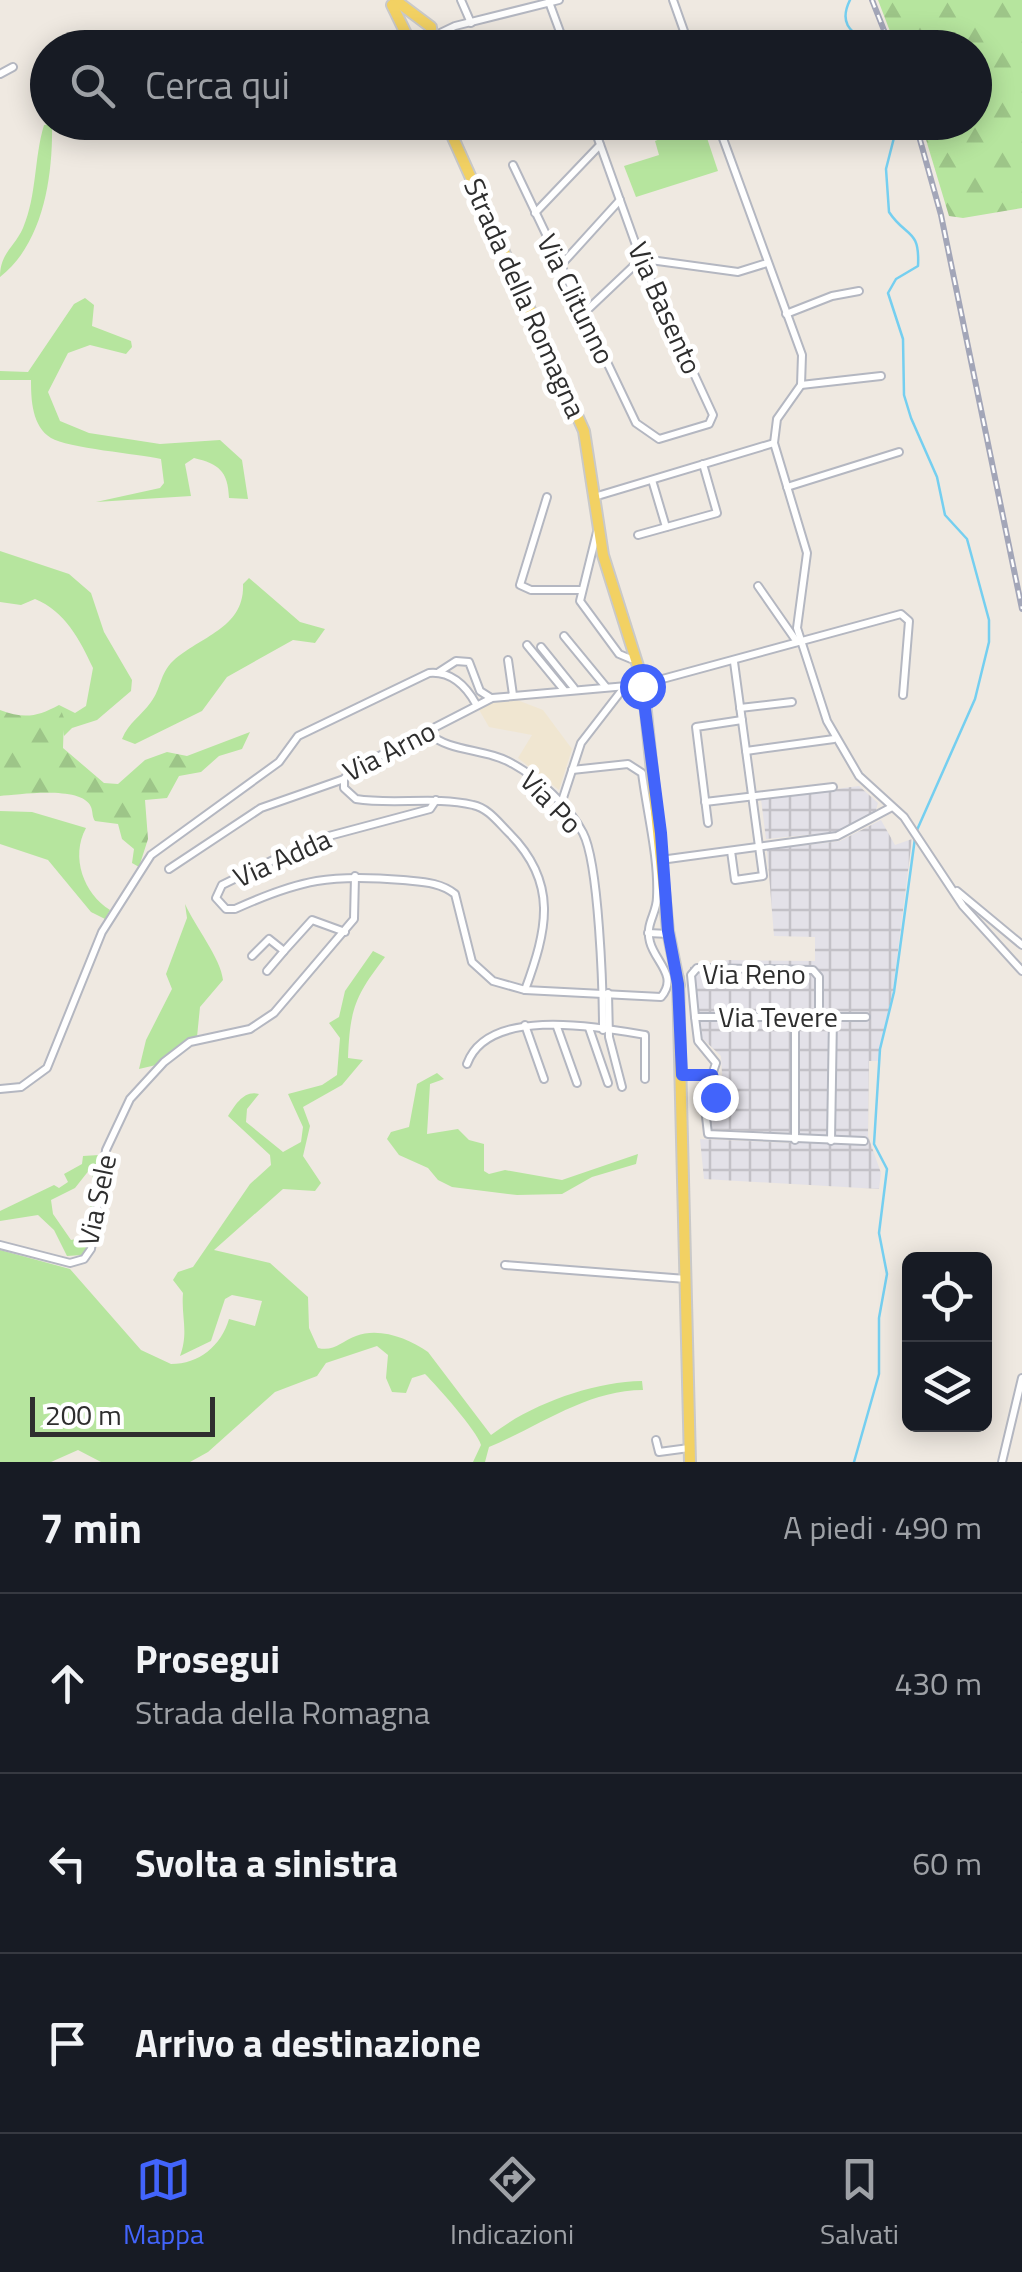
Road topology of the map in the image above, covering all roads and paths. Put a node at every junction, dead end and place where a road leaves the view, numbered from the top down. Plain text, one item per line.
1 (392, 0) edge
2 (461, 0) edge
3 (559, 0) edge
4 (673, 0) edge
5 (548, 1) edge
6 (423, 22) junction
7 (470, 23) junction
8 (455, 26) junction
9 (406, 28) joint
10 (422, 30) edge
11 (447, 30) edge
12 (559, 30) edge
13 (684, 30) edge
14 (13, 67) dead end
15 (0, 74) edge
16 (454, 140) edge
17 (598, 140) edge
18 (723, 140) edge
19 (600, 145) junction
20 (513, 165) dead end
21 (620, 200) junction
22 (535, 214) junction
23 (641, 258) junction
24 (767, 263) junction
25 (561, 265) junction
26 (860, 291) dead end
27 (583, 314) junction
28 (786, 314) junction
29 (881, 376) dead end
30 (801, 385) junction
31 (642, 430) joint
32 (775, 447) junction
33 (899, 452) dead end
34 (703, 464) junction
35 (652, 480) junction
36 (787, 486) junction
37 (548, 497) dead end
38 (593, 498) junction
39 (666, 527) junction
40 (597, 530) junction
41 (638, 535) dead end
42 (758, 586) dead end
43 (580, 590) junction
44 (564, 636) dead end
45 (800, 644) junction
46 (527, 645) dead end
47 (541, 647) dead end
48 (631, 655) junction
49 (508, 660) dead end
50 (734, 662) junction
51 (439, 672) junction
52 (639, 683) junction
53 (606, 687) junction
54 (574, 688) junction
55 (564, 690) junction
56 (624, 690) junction
57 (904, 695) dead end
58 (514, 696) junction
59 (492, 698) junction
60 (792, 702) dead end
61 (476, 704) junction
62 (740, 708) junction
63 (742, 720) junction
64 (428, 733) junction
65 (834, 739) junction
66 (746, 751) junction
67 (572, 770) junction
68 (344, 779) junction
69 (834, 787) dead end
70 (752, 797) junction
71 (436, 800) junction
72 (705, 802) junction
73 (560, 804) junction
74 (892, 807) junction
75 (708, 823) dead end
76 (758, 846) junction
77 (731, 851) junction
78 (666, 856) junction
79 (168, 869) dead end
80 (355, 876) junction
81 (956, 890) junction
82 (666, 931) junction
83 (345, 932) junction
84 (1022, 945) edge
85 (284, 951) junction
86 (252, 956) dead end
87 (268, 971) dead end
88 (1022, 972) edge
89 (524, 990) junction
90 (606, 992) junction
91 (819, 1016) junction
92 (695, 1017) junction
93 (796, 1017) junction
94 (834, 1017) junction
95 (866, 1017) dead end
96 (526, 1024) junction
97 (557, 1026) junction
98 (589, 1028) junction
99 (605, 1030) junction
100 (466, 1064) dead end
101 (682, 1075) junction
102 (712, 1075) junction
103 (544, 1079) dead end
104 (645, 1080) dead end
105 (577, 1082) dead end
106 (608, 1083) dead end
107 (622, 1086) dead end
108 (0, 1089) edge
109 (794, 1140) junction
110 (832, 1141) junction
111 (864, 1141) dead end
112 (0, 1245) edge
113 (505, 1265) dead end
114 (687, 1280) junction
115 (1022, 1378) edge
116 (656, 1440) dead end
117 (690, 1448) junction
118 (690, 1462) edge
119 (1002, 1462) edge

1 - 6 main road
1 - 9 main road
2 - 7 street
3 - 5 street
4 - 13 street
5 - 7 street
5 - 12 street
6 - 8 street
6 - 9 main road
6 - 10 main road
7 - 8 street
8 - 11 street
14 - 15 street
16 - 38 main road, Strada della Romagna
17 - 19 street, Via Basento
18 - 24 street
19 - 21 street, Via Basento
19 - 22 street
20 - 22 street, Via Clitunno
21 - 23 street, Via Basento
21 - 25 street
22 - 25 street, Via Clitunno
23 - 24 street
23 - 27 street
23 - 31 street, Via Basento
24 - 28 street
25 - 27 street, Via Clitunno
26 - 28 street
27 - 31 street, Via Clitunno
28 - 30 street
29 - 30 street
30 - 32 street
32 - 34 street
32 - 36 street
33 - 36 street
34 - 35 street
34 - 39 street
35 - 38 street
35 - 39 street
36 - 45 street
37 - 43 street
38 - 40 main road, Strada della Romagna
39 - 41 street
40 - 43 street
40 - 48 main road, Strada della Romagna
42 - 45 street
43 - 48 street
44 - 53 street
45 - 50 street
45 - 57 street
45 - 65 street
46 - 55 street
47 - 54 street
48 - 52 main road, Strada della Romagna
49 - 58 street
50 - 52 street
50 - 62 street
51 - 59 street
51 - 61 street
51 - 108 street
52 - 56 street
52 - 78 main road, Strada della Romagna
53 - 54 street, Via Arno
53 - 56 street, Via Arno
54 - 55 street, Via Arno
55 - 58 street, Via Arno
56 - 67 street
58 - 59 street, Via Arno
59 - 61 street, Via Arno
60 - 62 street
61 - 64 street, Via Arno
62 - 63 street
63 - 66 street
63 - 72 street
64 - 68 street, Via Arno
64 - 73 street, Via Po
65 - 66 street
65 - 74 street
66 - 70 street
67 - 73 street
67 - 82 street
68 - 71 street
68 - 79 street, Via Arno
69 - 70 street
70 - 72 street
70 - 76 street
71 - 80 street, Via Adda
71 - 89 street
72 - 75 street
73 - 90 street, Via Po
74 - 76 street
74 - 81 street
76 - 77 street
76 - 77 street
77 - 78 street
78 - 82 main road, Strada della Romagna
80 - 83 street
80 - 89 street, Via Adda
81 - 84 street
81 - 88 street
82 - 90 street
82 - 101 main road, Strada della Romagna
83 - 85 street
83 - 112 street, Via Sele
85 - 86 street
85 - 87 street
89 - 90 street
90 - 99 street, Via Po
91 - 92 street, Via Reno
91 - 93 street, Via Tevere
91 - 94 street, Via Tevere
92 - 93 street, Via Tevere
92 - 102 street, Via Tevere
93 - 109 street
94 - 95 street, Via Tevere
94 - 110 street
96 - 97 street
96 - 100 street
96 - 103 street
97 - 98 street
97 - 105 street
98 - 99 street
98 - 106 street
99 - 104 street
99 - 107 street, Via Po
101 - 102 street
101 - 114 main road, Strada della Romagna
102 - 109 street
109 - 110 street
110 - 111 street
113 - 114 street
114 - 117 main road, Strada della Romagna
115 - 119 street
116 - 117 street
117 - 118 main road, Strada della Romagna

